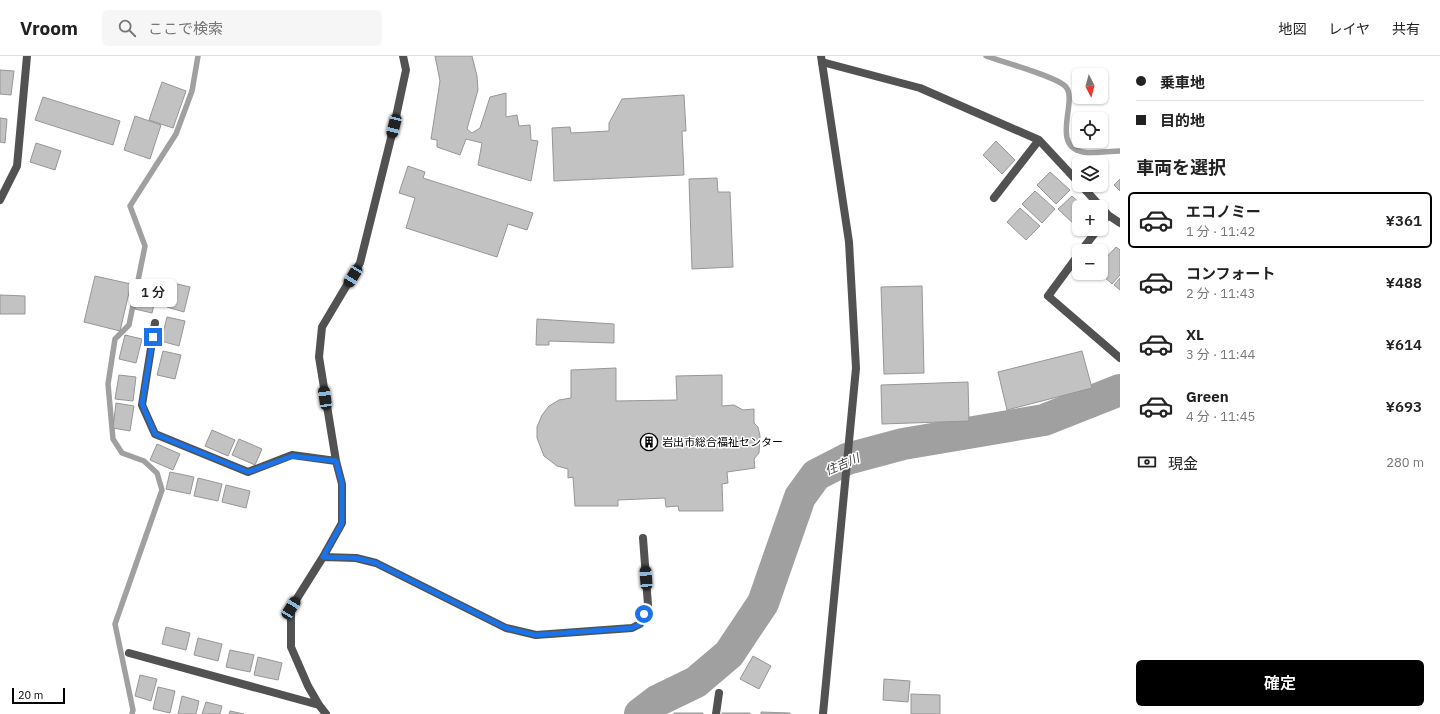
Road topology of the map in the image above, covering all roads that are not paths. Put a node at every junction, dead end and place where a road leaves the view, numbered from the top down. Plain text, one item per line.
1 (26, 56) edge
2 (403, 56) edge
3 (821, 59) edge
4 (1039, 140) junction
5 (1072, 175) edge
6 (1087, 192) edge
7 (994, 198) dead end
8 (0, 200) edge
9 (1094, 200) edge
10 (1108, 215) edge
11 (1120, 223) edge
12 (1093, 236) edge
13 (1086, 244) edge
14 (1072, 263) edge
15 (155, 323) dead end
16 (1120, 358) edge
17 (336, 461) junction
18 (643, 538) dead end
19 (323, 557) junction
20 (129, 653) dead end
21 (719, 693) dead end
22 (319, 705) junction
23 (326, 714) edge
24 (716, 714) edge
25 (823, 714) edge

1 - 8 street
2 - 17 street
3 - 4 street
3 - 25 street
4 - 5 street
4 - 7 street
6 - 9 street
10 - 11 street
12 - 13 street
14 - 16 street
15 - 17 street
17 - 19 street
18 - 19 street
19 - 22 street
20 - 22 street
21 - 24 street
22 - 23 street

